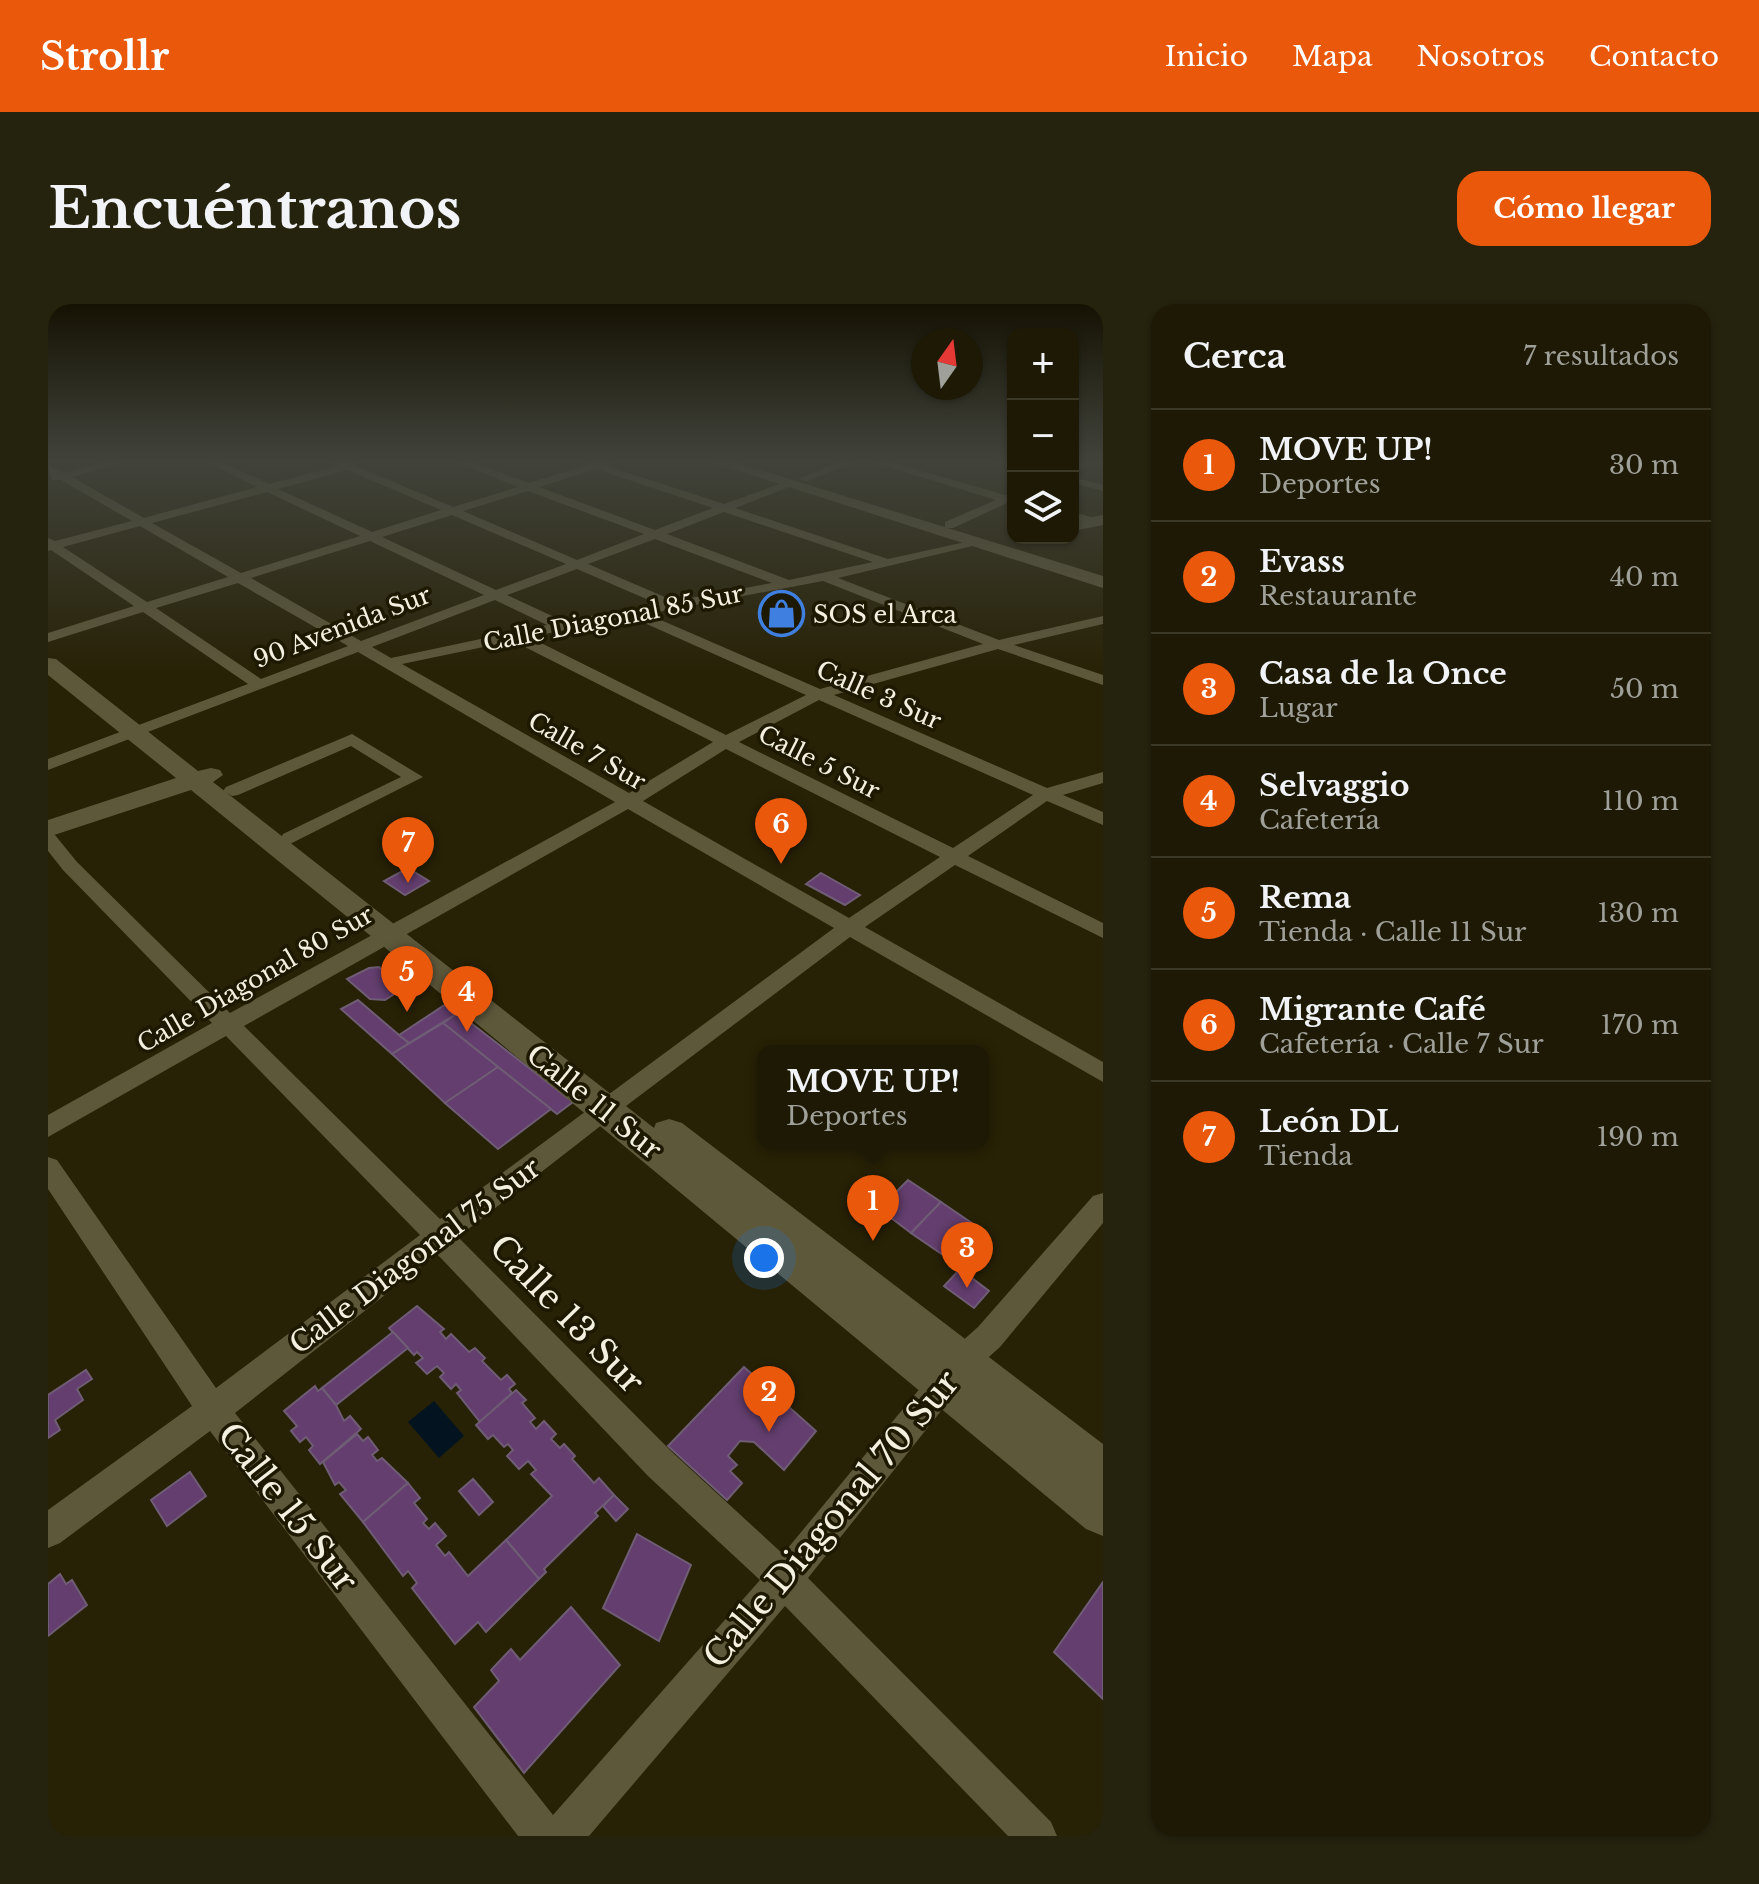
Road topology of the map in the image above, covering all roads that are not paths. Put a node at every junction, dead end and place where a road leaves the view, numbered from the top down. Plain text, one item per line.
1 (105, 531) edge
2 (160, 531) edge
3 (358, 531) edge
4 (388, 531) edge
5 (500, 531) edge
6 (643, 531) edge
7 (667, 531) edge
8 (792, 531) edge
9 (969, 531) edge
10 (971, 531) edge
11 (655, 536) junction
12 (370, 537) junction
13 (997, 539) edge
14 (50, 545) edge
15 (579, 564) junction
16 (888, 564) junction
17 (1103, 571) edge
18 (824, 577) junction
19 (239, 578) junction
20 (1103, 582) edge
21 (789, 584) junction
22 (494, 595) junction
23 (675, 606) junction
24 (147, 607) junction
25 (635, 614) junction
26 (1103, 620) edge
27 (561, 626) junction
28 (515, 636) junction
29 (48, 638) edge
30 (1000, 644) junction
31 (48, 647) edge
32 (358, 647) junction
33 (388, 663) junction
34 (48, 664) edge
35 (1103, 680) edge
36 (259, 684) junction
37 (818, 695) junction
38 (141, 728) junction
39 (725, 742) junction
40 (48, 765) edge
41 (1103, 777) edge
42 (205, 778) junction
43 (1046, 794) junction
44 (628, 802) junction
45 (48, 815) edge
46 (1103, 819) edge
47 (48, 829) edge
48 (290, 838) junction
49 (48, 839) edge
50 (952, 856) junction
51 (850, 927) junction
52 (395, 930) junction
53 (1103, 931) edge
54 (227, 1025) junction
55 (1103, 1073) edge
56 (613, 1104) junction
57 (48, 1127) edge
58 (48, 1168) edge
59 (1103, 1204) edge
60 (438, 1236) junction
61 (953, 1373) junction
62 (213, 1410) junction
63 (1103, 1473) edge
64 (1103, 1512) edge
65 (48, 1531) edge
66 (785, 1579) junction
67 (544, 1836) edge
68 (562, 1836) edge
69 (1037, 1836) edge

1 - 14 street
2 - 19 street, Calle 7 Sur
3 - 12 street
4 - 12 street
5 - 15 street
6 - 11 street
7 - 11 street, 90 Avenida Sur
8 - 16 street
9 - 13 main road
10 - 13 main road
11 - 15 street, 90 Avenida Sur
11 - 21 street
12 - 19 street
12 - 22 street
13 - 16 street, Calle Diagonal 85 Sur
13 - 17 main road
13 - 20 main road
14 - 24 street
15 - 22 street, 90 Avenida Sur
15 - 23 street
16 - 18 street, Calle Diagonal 85 Sur
18 - 21 street, Calle Diagonal 85 Sur
18 - 30 street
19 - 24 street
19 - 32 street, Calle 7 Sur
21 - 23 street, Calle Diagonal 85 Sur
22 - 27 street
22 - 32 street, 90 Avenida Sur
23 - 25 street, Calle Diagonal 85 Sur
24 - 29 street
24 - 36 street
25 - 27 street, Calle Diagonal 85 Sur
25 - 37 street, Calle 3 Sur
26 - 30 street, Calle Diagonal 80 Sur
27 - 28 street, Calle Diagonal 85 Sur
28 - 33 street, Calle Diagonal 85 Sur
28 - 39 street, Calle 5 Sur
30 - 35 street
30 - 37 street, Calle Diagonal 80 Sur
31 - 38 main road, Calle 11 Sur
32 - 33 street, Calle 7 Sur
32 - 36 street, 90 Avenida Sur
33 - 44 street, Calle 7 Sur
34 - 38 main road, Calle 11 Sur
36 - 38 street, 90 Avenida Sur
37 - 39 street, Calle Diagonal 80 Sur
37 - 43 street, Calle 3 Sur
38 - 40 street, 90 Avenida Sur
38 - 42 main road, Calle 11 Sur
39 - 44 street, Calle Diagonal 80 Sur
39 - 50 street, Calle 5 Sur
41 - 43 street, Calle Diagonal 75 Sur
42 - 45 main road
42 - 47 main road
42 - 48 main road, Calle 11 Sur
42 - 48 street
42 - 52 main road, Calle 11 Sur
43 - 46 street, Calle 3 Sur
43 - 50 street, Calle Diagonal 75 Sur
44 - 51 street, Calle 7 Sur
44 - 52 street, Calle Diagonal 80 Sur
48 - 52 main road, Calle 11 Sur
49 - 54 street, Calle 13 Sur
50 - 51 street, Calle Diagonal 75 Sur
50 - 53 street, Calle 5 Sur
51 - 55 street, Calle 7 Sur
51 - 56 street, Calle Diagonal 75 Sur
52 - 54 street, Calle Diagonal 80 Sur
52 - 56 main road, Calle 11 Sur
54 - 57 street, Calle Diagonal 80 Sur
54 - 60 street, Calle 13 Sur
56 - 60 street, Calle Diagonal 75 Sur
56 - 61 main road, Calle 11 Sur
58 - 62 street, Calle 15 Sur
59 - 61 street, Calle Diagonal 70 Sur
60 - 62 street, Calle Diagonal 75 Sur
60 - 66 street, Calle 13 Sur
61 - 63 main road, Calle 11 Sur
61 - 64 main road, Calle 11 Sur
61 - 66 street, Calle Diagonal 70 Sur
62 - 65 street, Calle Diagonal 75 Sur
62 - 67 street, Calle 15 Sur
66 - 68 street, Calle Diagonal 70 Sur
66 - 69 street, Calle 13 Sur

